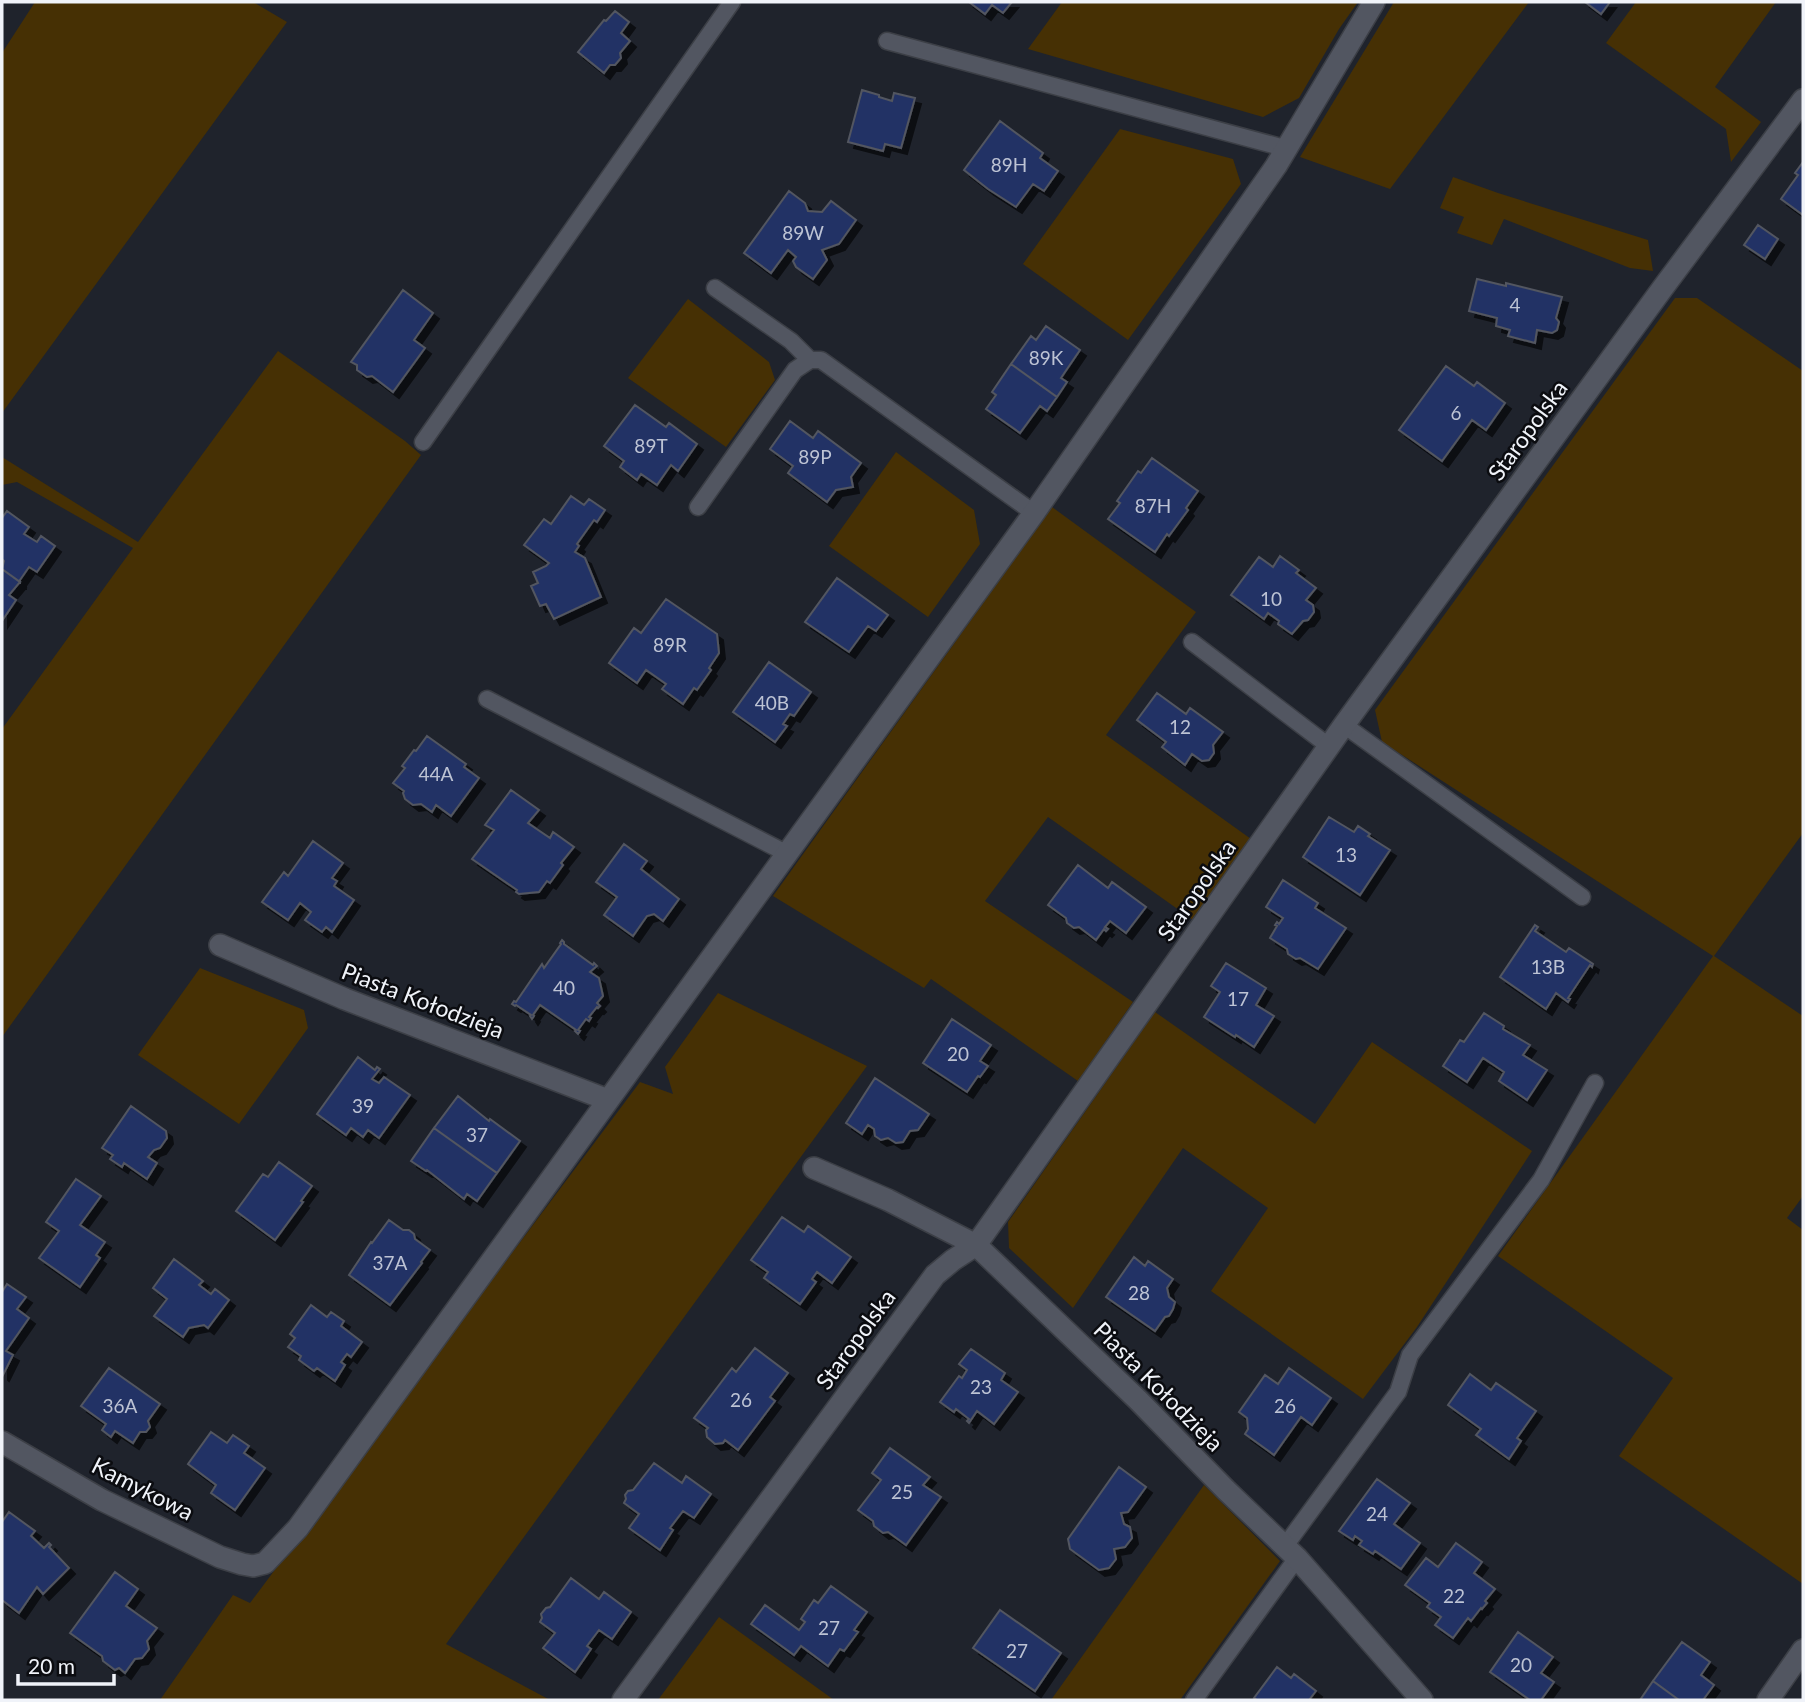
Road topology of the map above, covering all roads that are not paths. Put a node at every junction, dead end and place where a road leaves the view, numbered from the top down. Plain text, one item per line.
1 (732, 2) edge
2 (1374, 2) edge
3 (887, 41) dead end
4 (1803, 100) edge
5 (1288, 149) junction
6 (715, 288) dead end
7 (810, 360) junction
8 (424, 442) dead end
9 (698, 507) dead end
10 (1034, 513) junction
11 (1192, 642) dead end
12 (487, 699) dead end
13 (1344, 726) junction
14 (1330, 747) junction
15 (786, 853) junction
16 (1582, 897) dead end
17 (220, 945) dead end
18 (1595, 1083) dead end
19 (608, 1100) junction
20 (814, 1168) dead end
21 (976, 1245) junction
22 (2, 1442) edge
23 (1291, 1552) junction
24 (1803, 1650) edge
25 (622, 1700) edge
26 (1194, 1700) edge
27 (1422, 1700) edge
28 (1768, 1700) edge

1 - 8 lane
2 - 5 street
3 - 5 lane
4 - 13 street, Staropolska
5 - 10 street
6 - 7 lane
7 - 9 lane
7 - 10 lane
10 - 15 street
11 - 14 lane
12 - 15 lane
13 - 14 street, Staropolska
13 - 16 lane
14 - 21 street, Staropolska
15 - 19 street
17 - 19 street, Piasta Kołodzieja
18 - 23 lane
19 - 22 street, Kamykowa
20 - 21 street, Piasta Kołodzieja
21 - 23 street, Piasta Kołodzieja
21 - 25 street, Staropolska
23 - 26 lane
23 - 27 street, Piasta Kołodzieja
24 - 28 street

